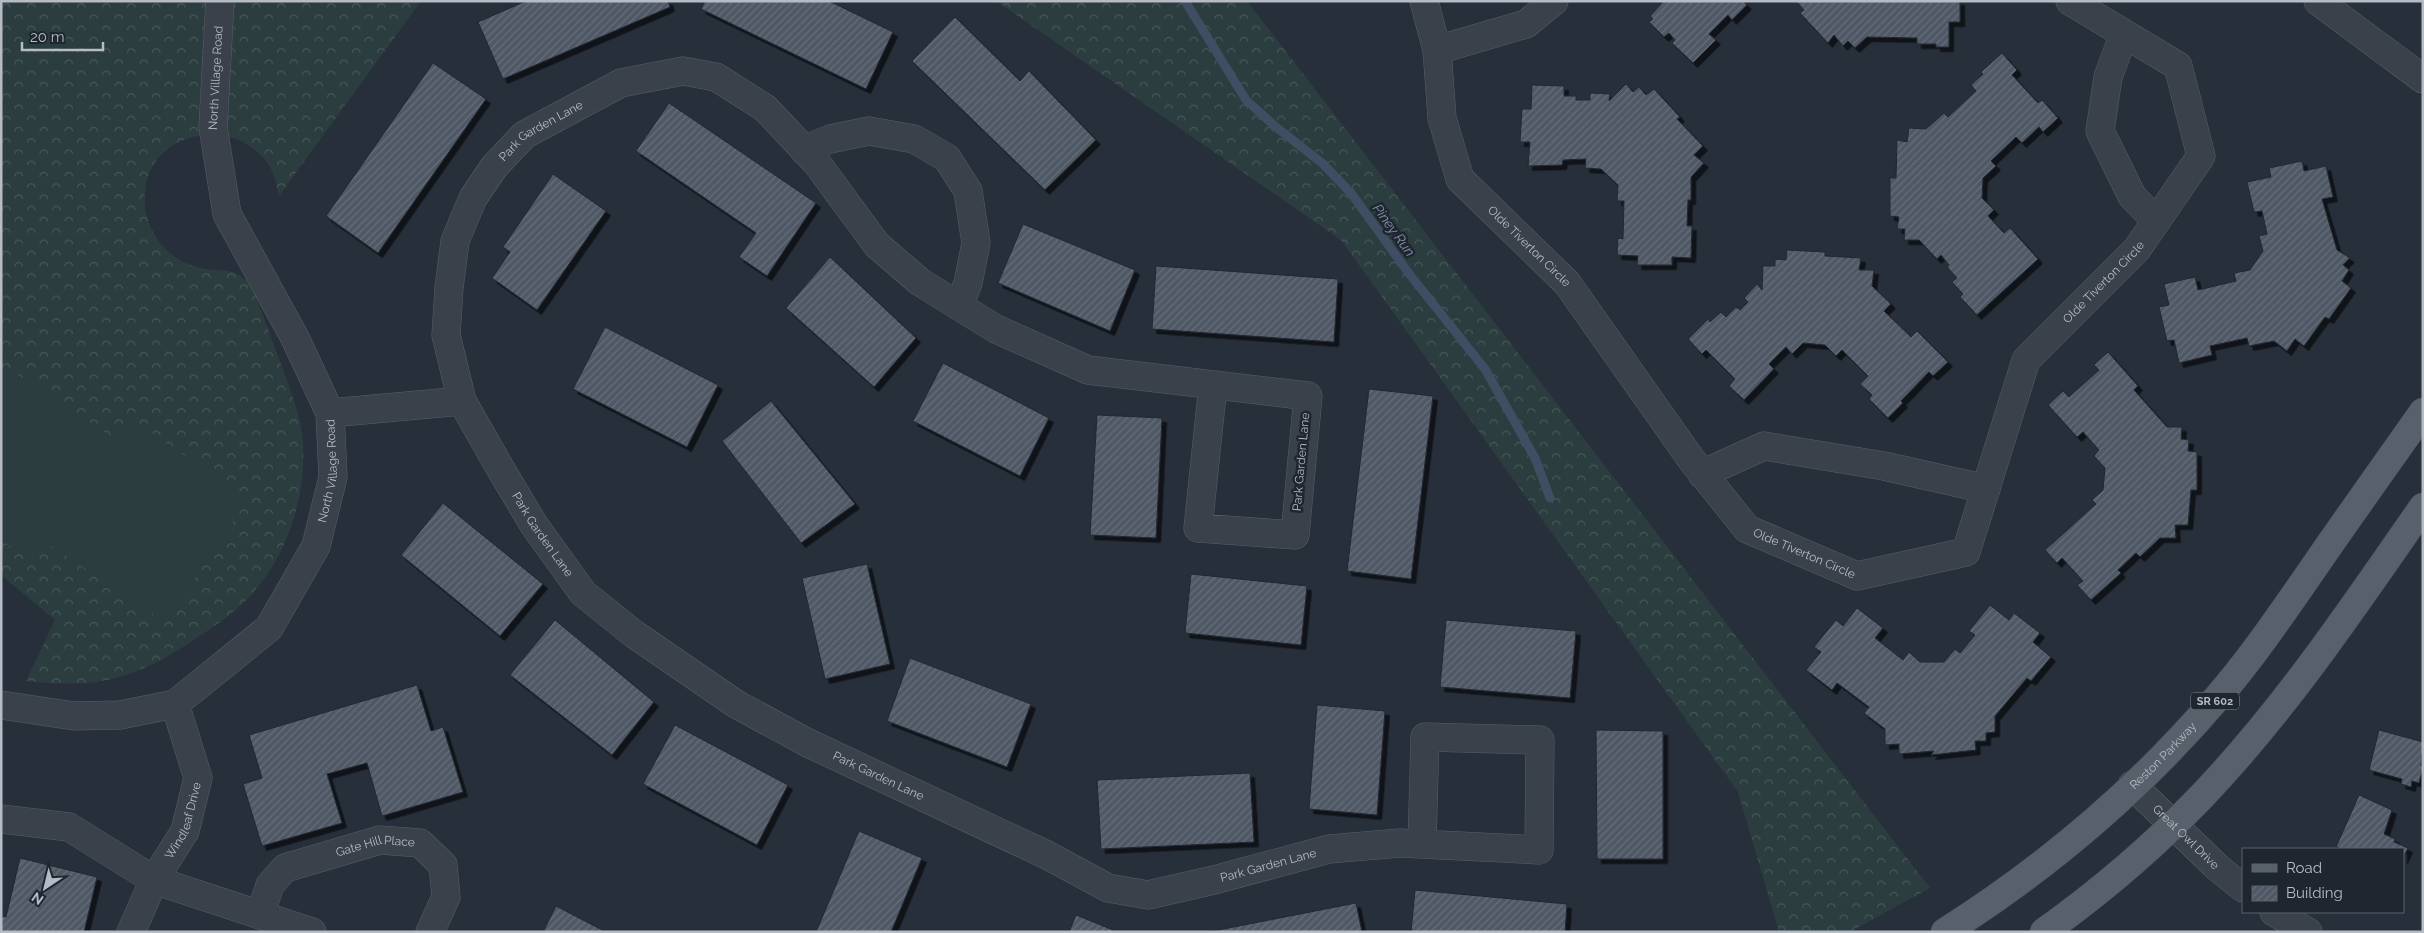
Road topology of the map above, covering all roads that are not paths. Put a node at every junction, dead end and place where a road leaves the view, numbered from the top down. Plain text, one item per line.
1 (220, 1) edge
2 (1424, 1) edge
3 (1554, 1) edge
4 (2070, 1) edge
5 (2318, 1) edge
6 (2124, 34) junction
7 (1437, 50) junction
8 (2423, 79) edge
9 (804, 150) junction
10 (2156, 221) junction
11 (959, 306) junction
12 (1213, 385) junction
13 (462, 401) junction
14 (2423, 412) edge
15 (330, 413) junction
16 (1702, 474) junction
17 (1986, 489) junction
18 (2423, 506) edge
19 (174, 704) junction
20 (1, 705) edge
21 (2132, 785) junction
22 (1, 819) edge
23 (2173, 824) junction
24 (1422, 844) junction
25 (154, 880) junction
26 (2242, 887) edge
27 (2276, 913) edge
28 (260, 915) junction
29 (131, 932) edge
30 (312, 932) edge
31 (430, 932) edge
32 (1945, 932) edge
33 (2044, 932) edge
34 (2308, 932) edge

1 - 15 street, North Village Road
2 - 7 street, Olde Tiverton Circle
3 - 7 street
4 - 6 street, Olde Tiverton Circle
5 - 8 street
6 - 10 street
6 - 10 street, Olde Tiverton Circle
7 - 16 street, Olde Tiverton Circle
9 - 11 street, Park Garden Lane
9 - 11 street
9 - 13 street, Park Garden Lane
10 - 17 street, Olde Tiverton Circle
11 - 12 street, Park Garden Lane
12 - 12 street, Park Garden Lane
13 - 15 street
13 - 24 street, Park Garden Lane
14 - 21 main road, Reston Parkway / SR 602
15 - 19 street, North Village Road
16 - 17 street
16 - 17 street, Olde Tiverton Circle
18 - 23 main road
19 - 20 street, North Village Road
19 - 25 street, Windleaf Drive
21 - 23 street, Great Owl Drive
21 - 32 main road, Reston Parkway / SR 602
22 - 25 street
23 - 26 street, Great Owl Drive
23 - 33 main road
24 - 24 street, Park Garden Lane
25 - 28 street
25 - 29 street, Windleaf Drive
27 - 34 street
28 - 30 street
28 - 31 street, Gate Hill Place

